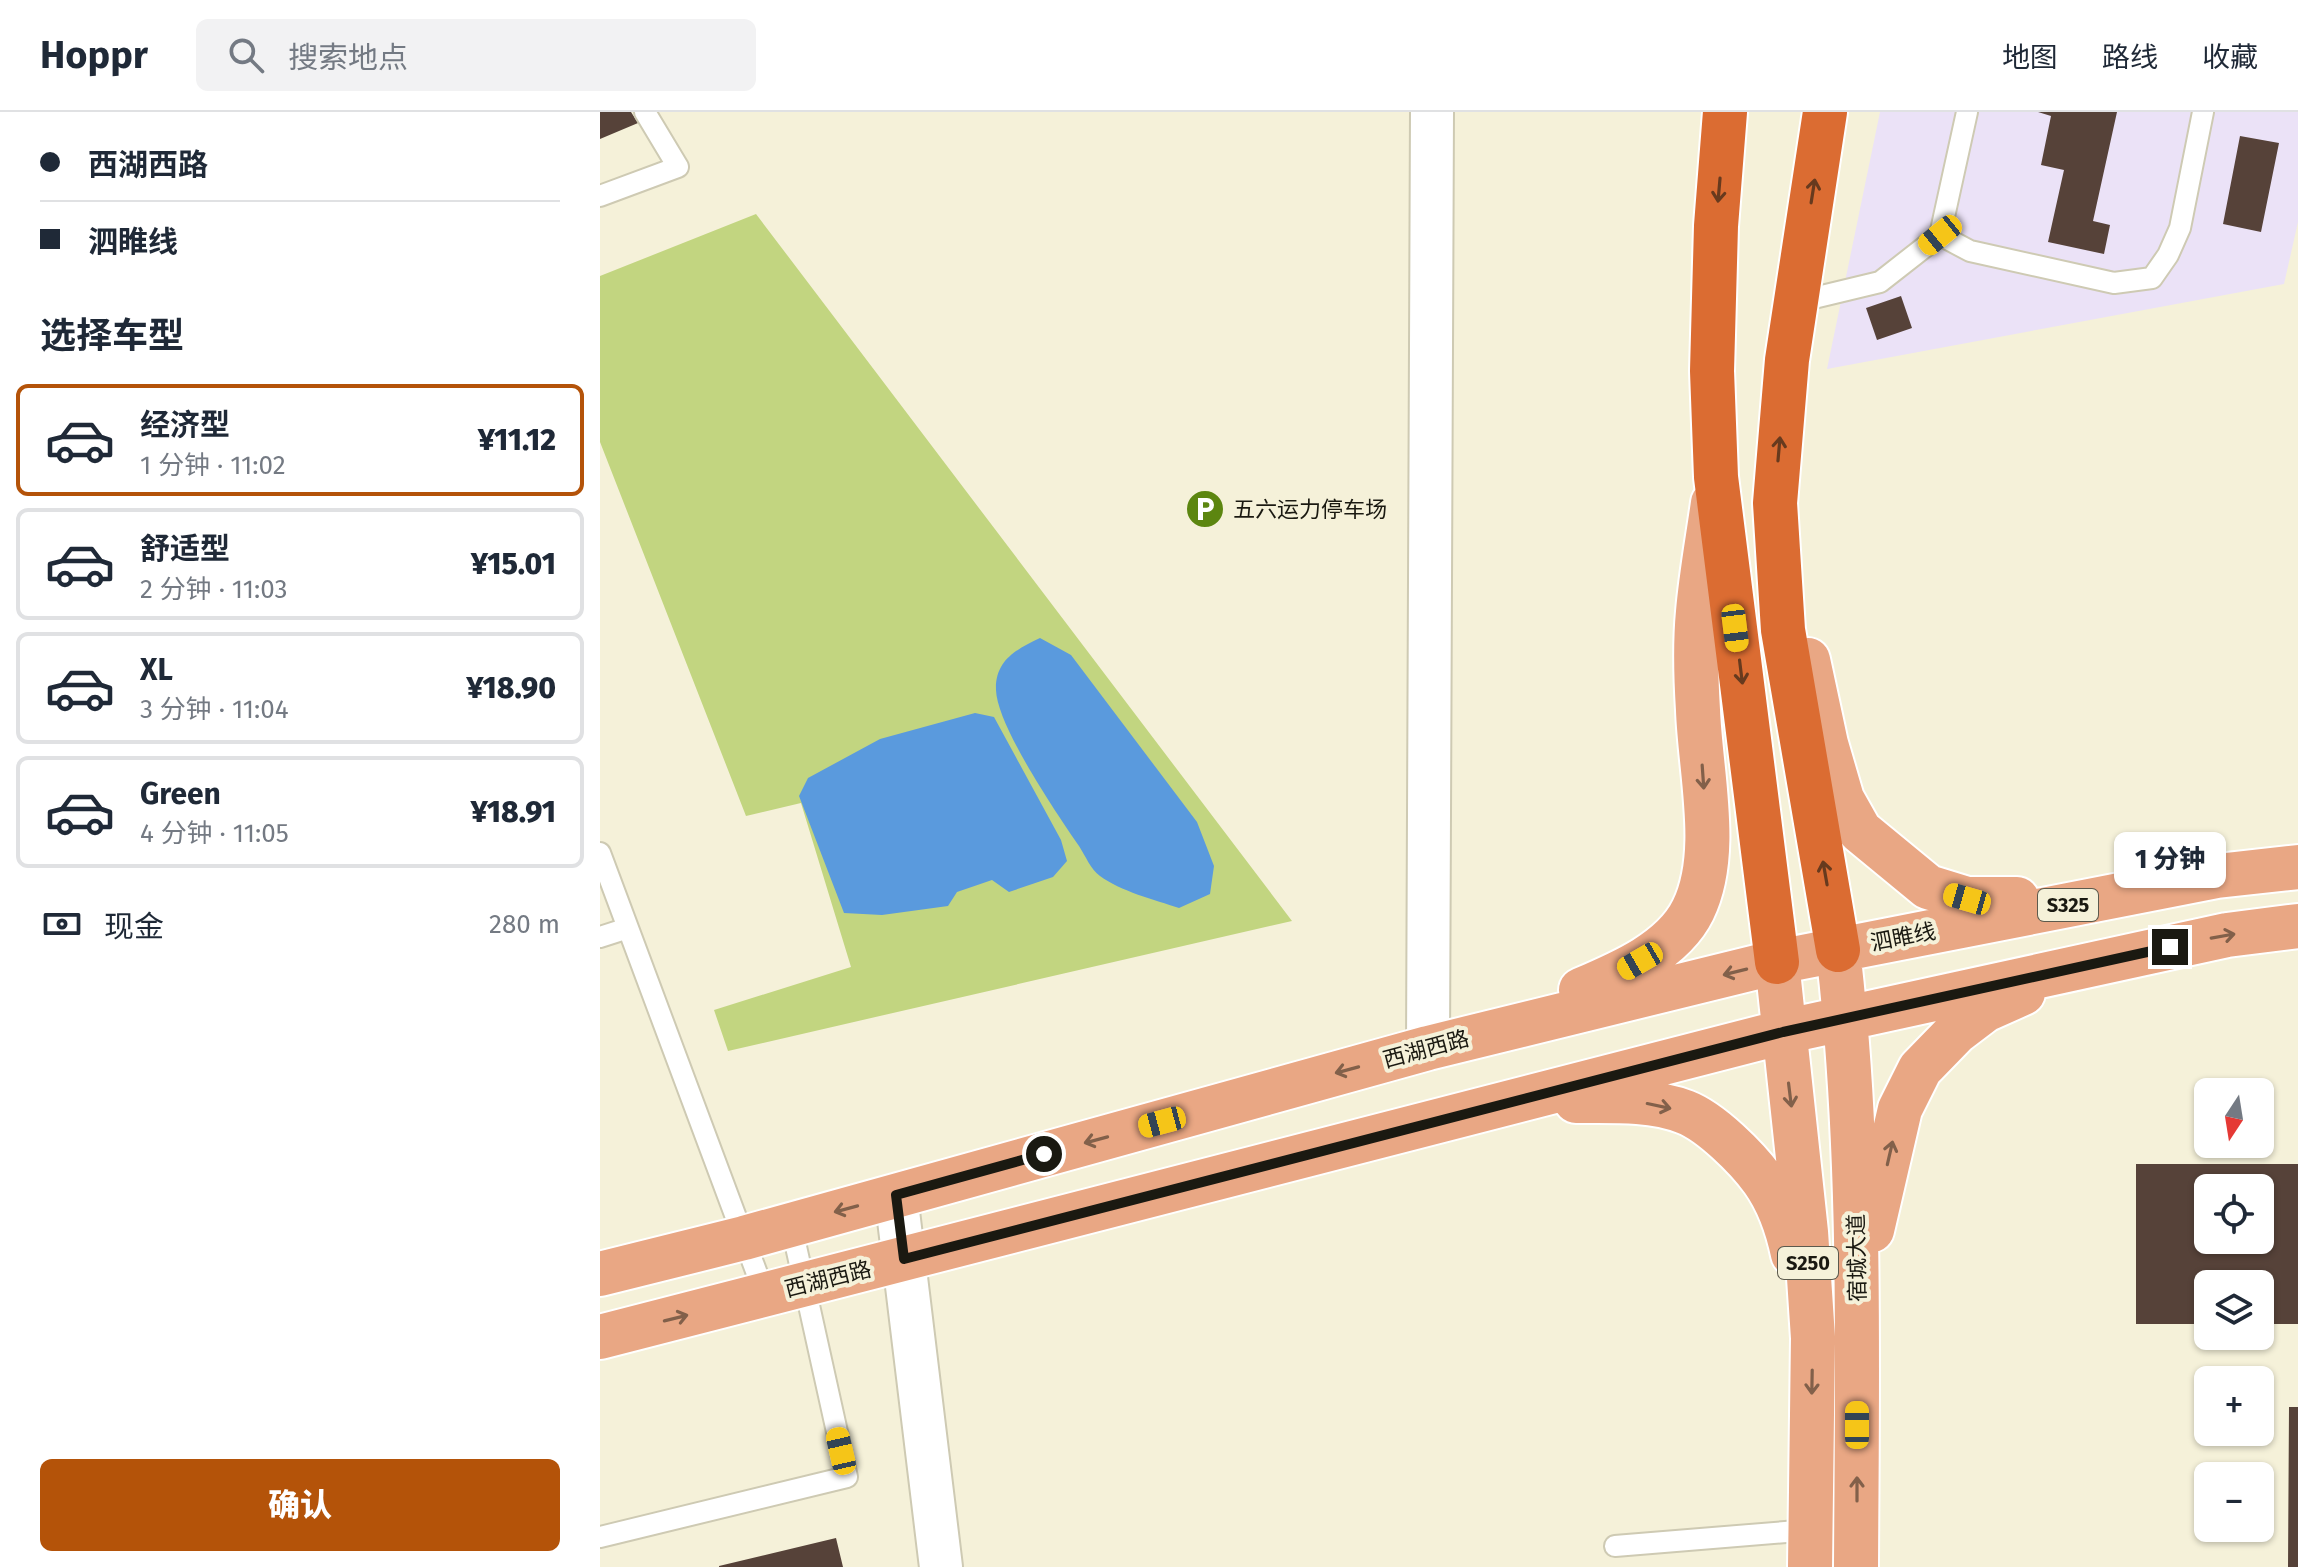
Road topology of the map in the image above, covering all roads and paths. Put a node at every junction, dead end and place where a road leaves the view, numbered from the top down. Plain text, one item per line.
1 (645, 112) edge
2 (1432, 112) edge
3 (1725, 112) edge
4 (1825, 112) edge
5 (1967, 112) edge
6 (2203, 112) edge
7 (600, 196) edge
8 (1940, 235) junction
9 (1797, 302) junction
10 (1716, 477) junction
11 (1775, 503) junction
12 (600, 853) edge
13 (2298, 867) edge
14 (2099, 899) junction
15 (2298, 926) edge
16 (628, 928) junction
17 (600, 937) edge
18 (1838, 950) junction
19 (1777, 962) junction
20 (2085, 965) junction
21 (1846, 1017) junction
22 (1783, 1032) junction
23 (1481, 1034) junction
24 (1428, 1048) junction
25 (1497, 1106) junction
26 (896, 1195) junction
27 (791, 1224) junction
28 (744, 1238) junction
29 (904, 1259) junction
30 (600, 1274) edge
31 (785, 1290) junction
32 (600, 1337) edge
33 (1813, 1338) junction
34 (1858, 1340) junction
35 (600, 1537) edge
36 (1615, 1546) dead end
37 (1810, 1548) edge
38 (941, 1567) edge
39 (1856, 1567) edge

1 - 7 lane
2 - 24 street
3 -> 10 highway
9 -> 4 highway
5 - 8 lane
6 - 8 lane
8 - 9 lane
11 -> 9 highway
10 -> 19 highway
10 -> 23 main road
11 - 14 main road
18 -> 11 highway
12 - 16 lane
13 - 14 main road, 泗睢线 / S325
14 - 18 main road, 泗睢线 / S325
20 -> 15 main road
16 - 17 lane
16 - 28 lane
18 - 19 main road, 西湖西路 / S325
18 - 21 main road, 宿城大道 / S250
19 - 22 main road, S250
19 -> 23 main road, 西湖西路 / S325
20 - 21 main road
34 -> 20 main road
21 - 22 main road, 西湖西路
21 - 34 main road, 宿城大道 / S250
22 - 25 main road, 西湖西路
22 -> 33 main road, S250
23 - 24 main road, 西湖西路 / S325
24 -> 26 main road, 西湖西路 / S325
25 - 29 main road, 西湖西路
25 -> 33 main road
26 -> 27 main road, 西湖西路 / S325
26 - 29 street
27 - 28 main road, 西湖西路 / S325
27 - 31 lane
28 - 30 main road, 西湖西路 / S325
28 - 31 lane
29 - 31 main road, 西湖西路
29 - 38 street
32 -> 31 main road, 西湖西路
31 - 35 lane
33 -> 37 main road, S250
39 -> 34 main road, 宿城大道 / S250
36 - 37 lane

